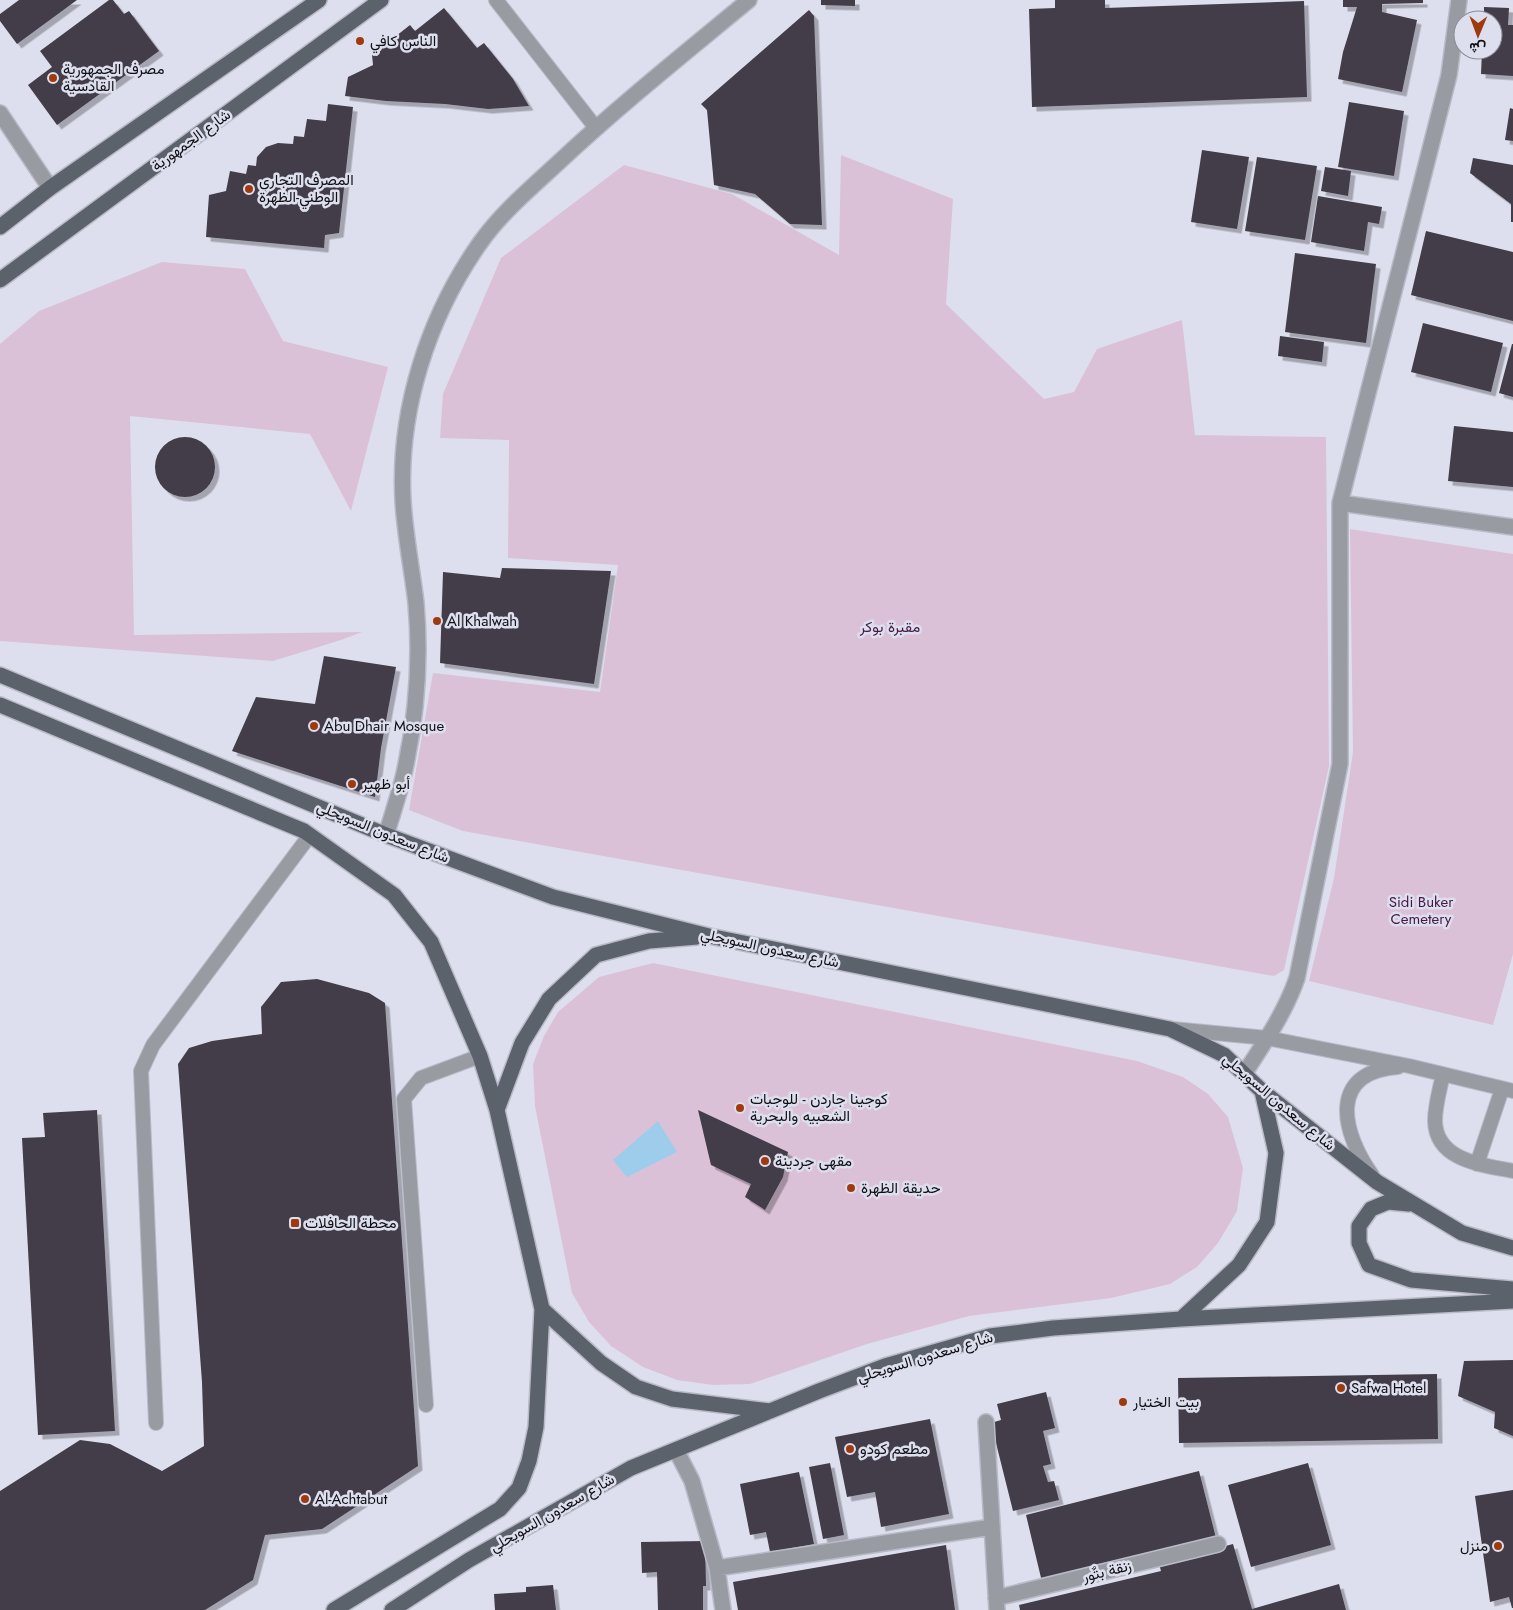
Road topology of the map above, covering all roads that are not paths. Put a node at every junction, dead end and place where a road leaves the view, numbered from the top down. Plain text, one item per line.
1 (319, 0) edge
2 (381, 0) edge
3 (496, 0) edge
4 (749, 0) edge
5 (1459, 0) edge
6 (0, 113) edge
7 (596, 128) junction
8 (50, 188) junction
9 (0, 227) edge
10 (0, 280) edge
11 (1340, 503) junction
12 (1513, 527) edge
13 (0, 675) edge
14 (0, 705) edge
15 (310, 835) junction
16 (386, 835) junction
17 (709, 936) junction
18 (1170, 1029) junction
19 (1267, 1038) junction
20 (480, 1056) junction
21 (1409, 1066) junction
22 (1244, 1074) junction
23 (1443, 1074) junction
24 (1507, 1090) edge
25 (1262, 1091) junction
26 (497, 1110) junction
27 (1477, 1164) junction
28 (1513, 1171) edge
29 (1378, 1182) junction
30 (1413, 1204) junction
31 (1513, 1248) edge
32 (1513, 1289) edge
33 (1513, 1301) edge
34 (542, 1309) junction
35 (1181, 1319) junction
36 (426, 1405) dead end
37 (770, 1411) junction
38 (986, 1422) dead end
39 (156, 1423) dead end
40 (676, 1450) junction
41 (992, 1527) junction
42 (1218, 1544) dead end
43 (717, 1568) junction
44 (997, 1604) edge
45 (334, 1610) edge
46 (392, 1610) edge
47 (723, 1610) edge

1 - 8 main road
2 - 10 main road, شارع الجمهورية
3 - 7 lane
4 - 7 street
5 - 11 street
6 - 8 street
7 - 16 street
8 - 9 main road
11 - 12 street
11 - 19 street
13 - 16 main road, شارع سعدون السويحلي
14 - 15 main road, شارع سعدون السويحلي
15 - 20 main road, شارع سعدون السويحلي
15 - 39 lane
16 - 17 main road, شارع سعدون السويحلي
17 - 18 main road, شارع سعدون السويحلي
17 - 26 main road
18 - 19 lane
18 - 22 main road, شارع سعدون السويحلي
19 - 21 lane
19 - 22 street
20 - 26 main road, شارع سعدون السويحلي
20 - 36 lane
21 - 23 lane
21 - 29 lane
22 - 25 main road, شارع سعدون السويحلي
23 - 24 lane
23 - 27 lane
24 - 27 lane
25 - 29 main road, شارع سعدون السويحلي
25 - 35 main road
26 - 34 main road, شارع سعدون السويحلي
27 - 28 lane
29 - 30 main road, شارع سعدون السويحلي
30 - 31 main road, شارع سعدون السويحلي
30 - 32 main road
33 - 35 main road, شارع سعدون السويحلي
34 - 37 main road
34 - 45 main road, شارع سعدون السويحلي
35 - 37 main road, شارع سعدون السويحلي
37 - 40 main road, شارع سعدون السويحلي
38 - 41 street
40 - 43 street
40 - 46 main road, شارع سعدون السويحلي
41 - 43 street
41 - 44 street
42 - 44 street, زنقة بتٌور
43 - 47 street

